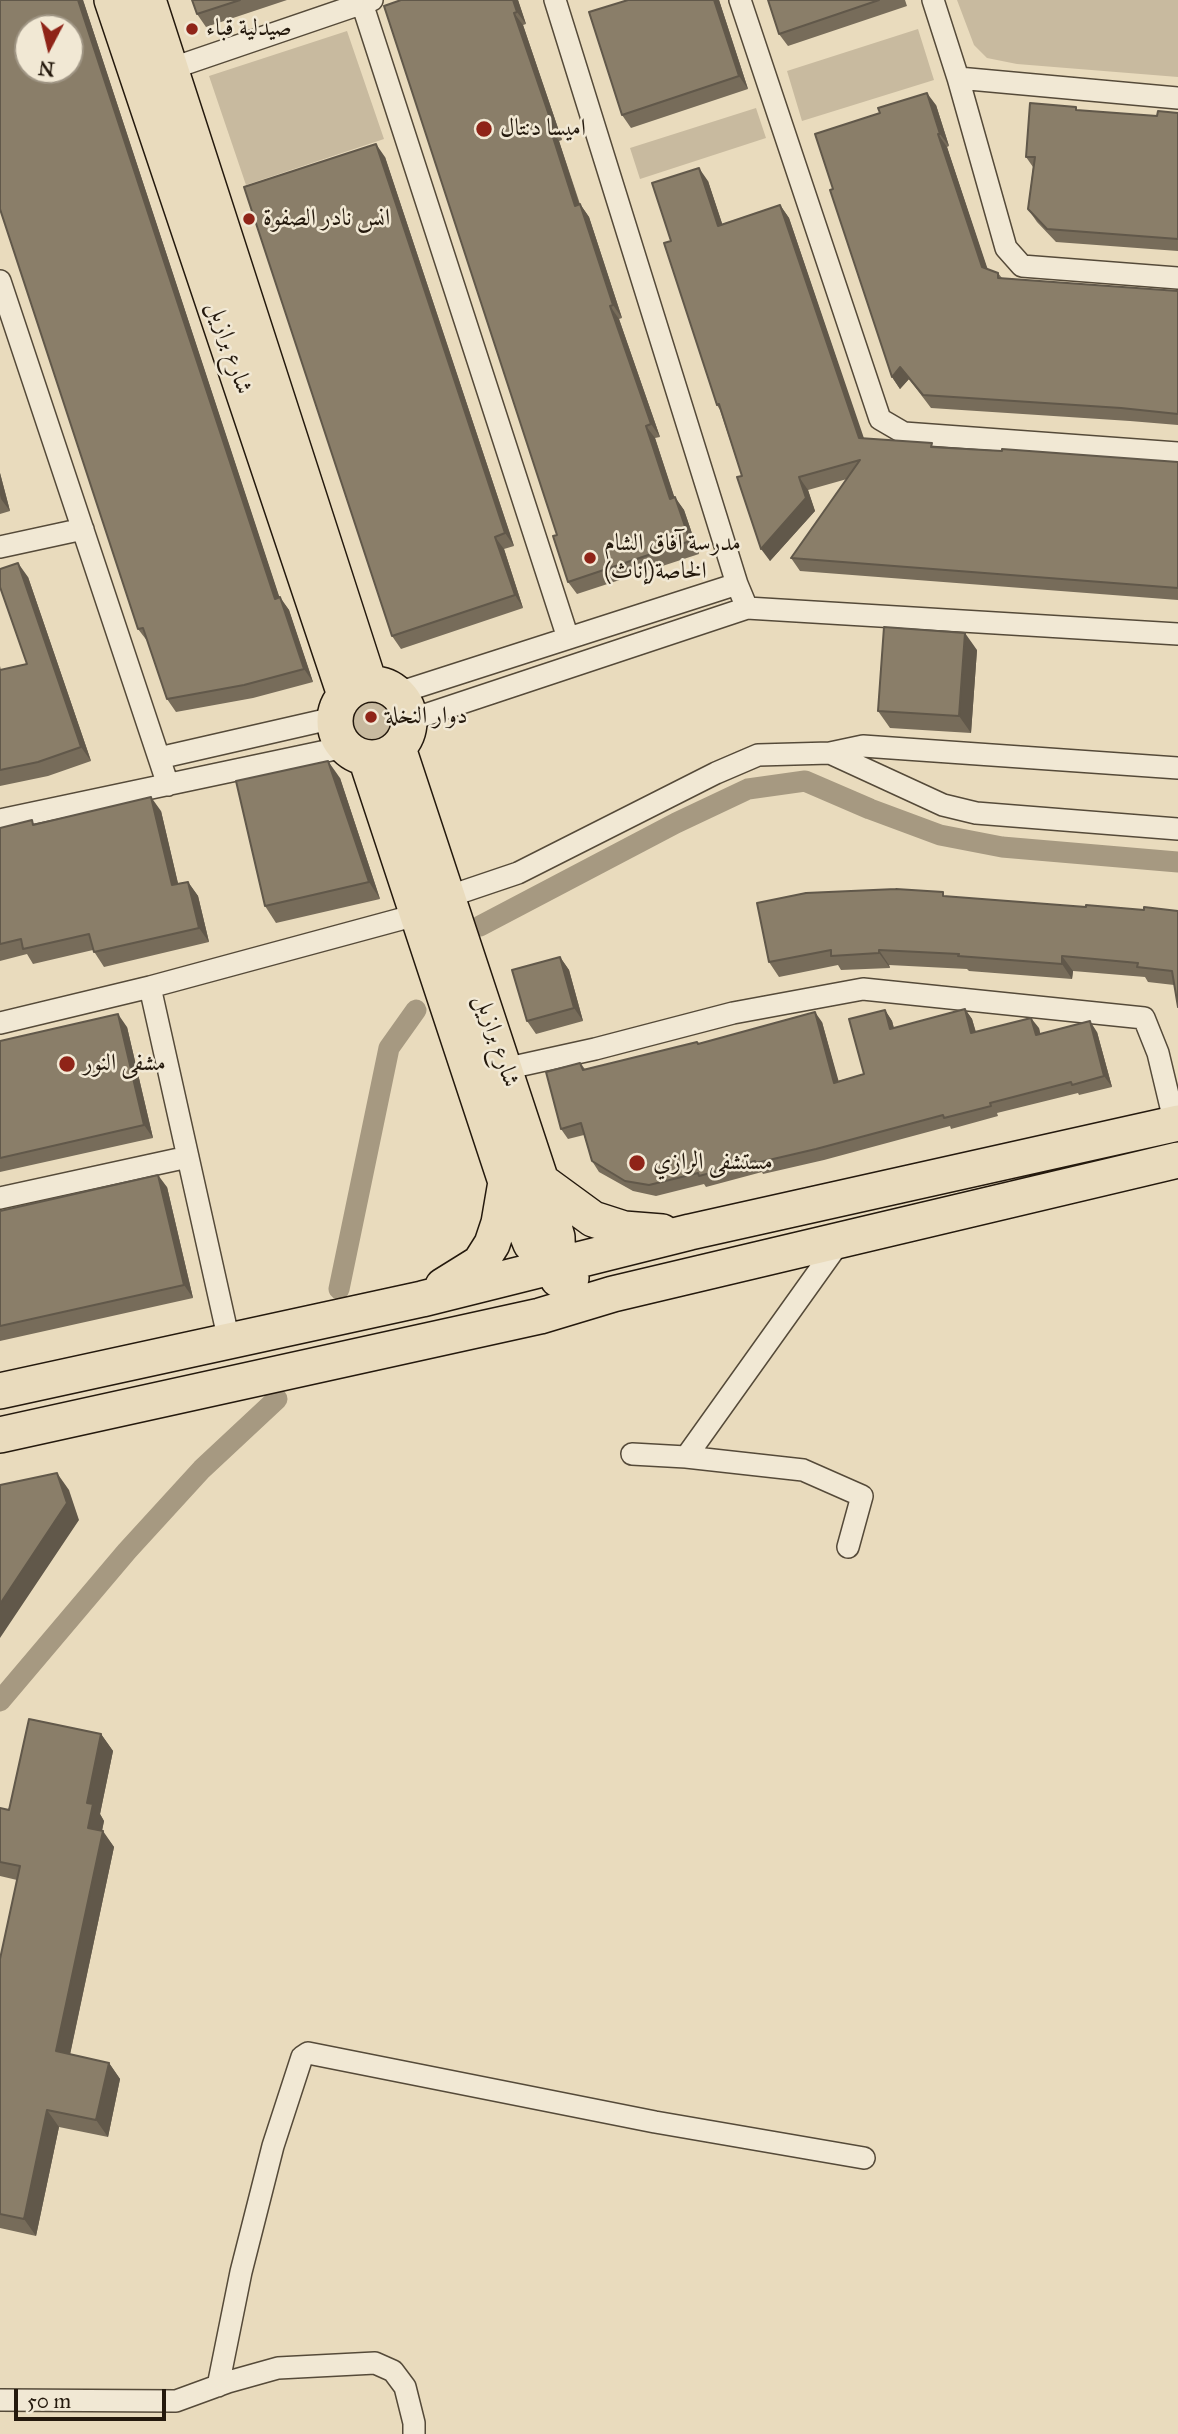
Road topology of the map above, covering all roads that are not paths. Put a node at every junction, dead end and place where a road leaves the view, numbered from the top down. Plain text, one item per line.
1 (113, 0) edge
2 (148, 0) edge
3 (555, 0) edge
4 (740, 0) edge
5 (933, 0) edge
6 (365, 1) edge
7 (170, 69) junction
8 (958, 78) junction
9 (1178, 98) edge
10 (1178, 278) edge
11 (0, 281) edge
12 (7, 326) edge
13 (1178, 453) edge
14 (83, 529) junction
15 (0, 547) edge
16 (737, 584) junction
17 (747, 608) junction
18 (1178, 634) edge
19 (568, 638) junction
20 (371, 720) junction
21 (830, 753) junction
22 (159, 758) junction
23 (1178, 768) edge
24 (168, 785) junction
25 (0, 820) edge
26 (1178, 829) edge
27 (446, 897) junction
28 (416, 915) junction
29 (150, 987) junction
30 (0, 1023) edge
31 (504, 1069) junction
32 (1177, 1124) edge
33 (188, 1157) junction
34 (1178, 1160) edge
35 (541, 1181) junction
36 (506, 1182) junction
37 (0, 1198) edge
38 (690, 1232) junction
39 (841, 1240) junction
40 (558, 1266) junction
41 (613, 1294) junction
42 (422, 1299) junction
43 (540, 1316) junction
44 (229, 1341) junction
45 (0, 1391) edge
46 (0, 1435) edge
47 (632, 1454) dead end
48 (686, 1457) junction
49 (848, 1547) dead end
50 (864, 2158) dead end
51 (218, 2386) junction
52 (0, 2400) edge
53 (414, 2434) edge

1 - 20 highway, شارع برازيل
2 - 7 highway, شارع برازيل
3 - 16 street
4 - 13 street
5 - 8 street
6 - 7 street
6 - 19 street
7 - 20 highway, شارع برازيل
8 - 9 street
8 - 10 street
11 - 12 street
12 - 14 street
14 - 15 street
14 - 22 street
16 - 17 street
16 - 19 street
17 - 18 street
17 - 20 street
19 - 20 street
20 - 22 street
20 - 24 street
20 - 27 highway, شارع برازيل
20 - 28 highway, شارع برازيل
21 - 23 street
21 - 26 street
21 - 27 street
22 - 24 street
24 - 25 street
27 - 31 highway, شارع برازيل
28 - 29 street
28 - 36 highway, شارع برازيل
29 - 30 street
29 - 33 street
31 - 32 street
31 - 35 highway, شارع برازيل
32 - 38 highway
33 - 37 street
33 - 44 street
34 - 39 highway
35 - 38 highway
35 - 40 highway, شارع برازيل
36 - 40 highway
36 - 42 highway, شارع برازيل
38 - 40 highway
39 - 41 highway
39 - 48 street
40 - 41 highway
40 - 42 highway
40 - 43 highway, شارع برازيل
41 - 43 highway
42 - 44 highway
43 - 46 highway
44 - 45 highway
47 - 48 street
48 - 49 street
50 - 51 street
51 - 52 street
51 - 53 street

